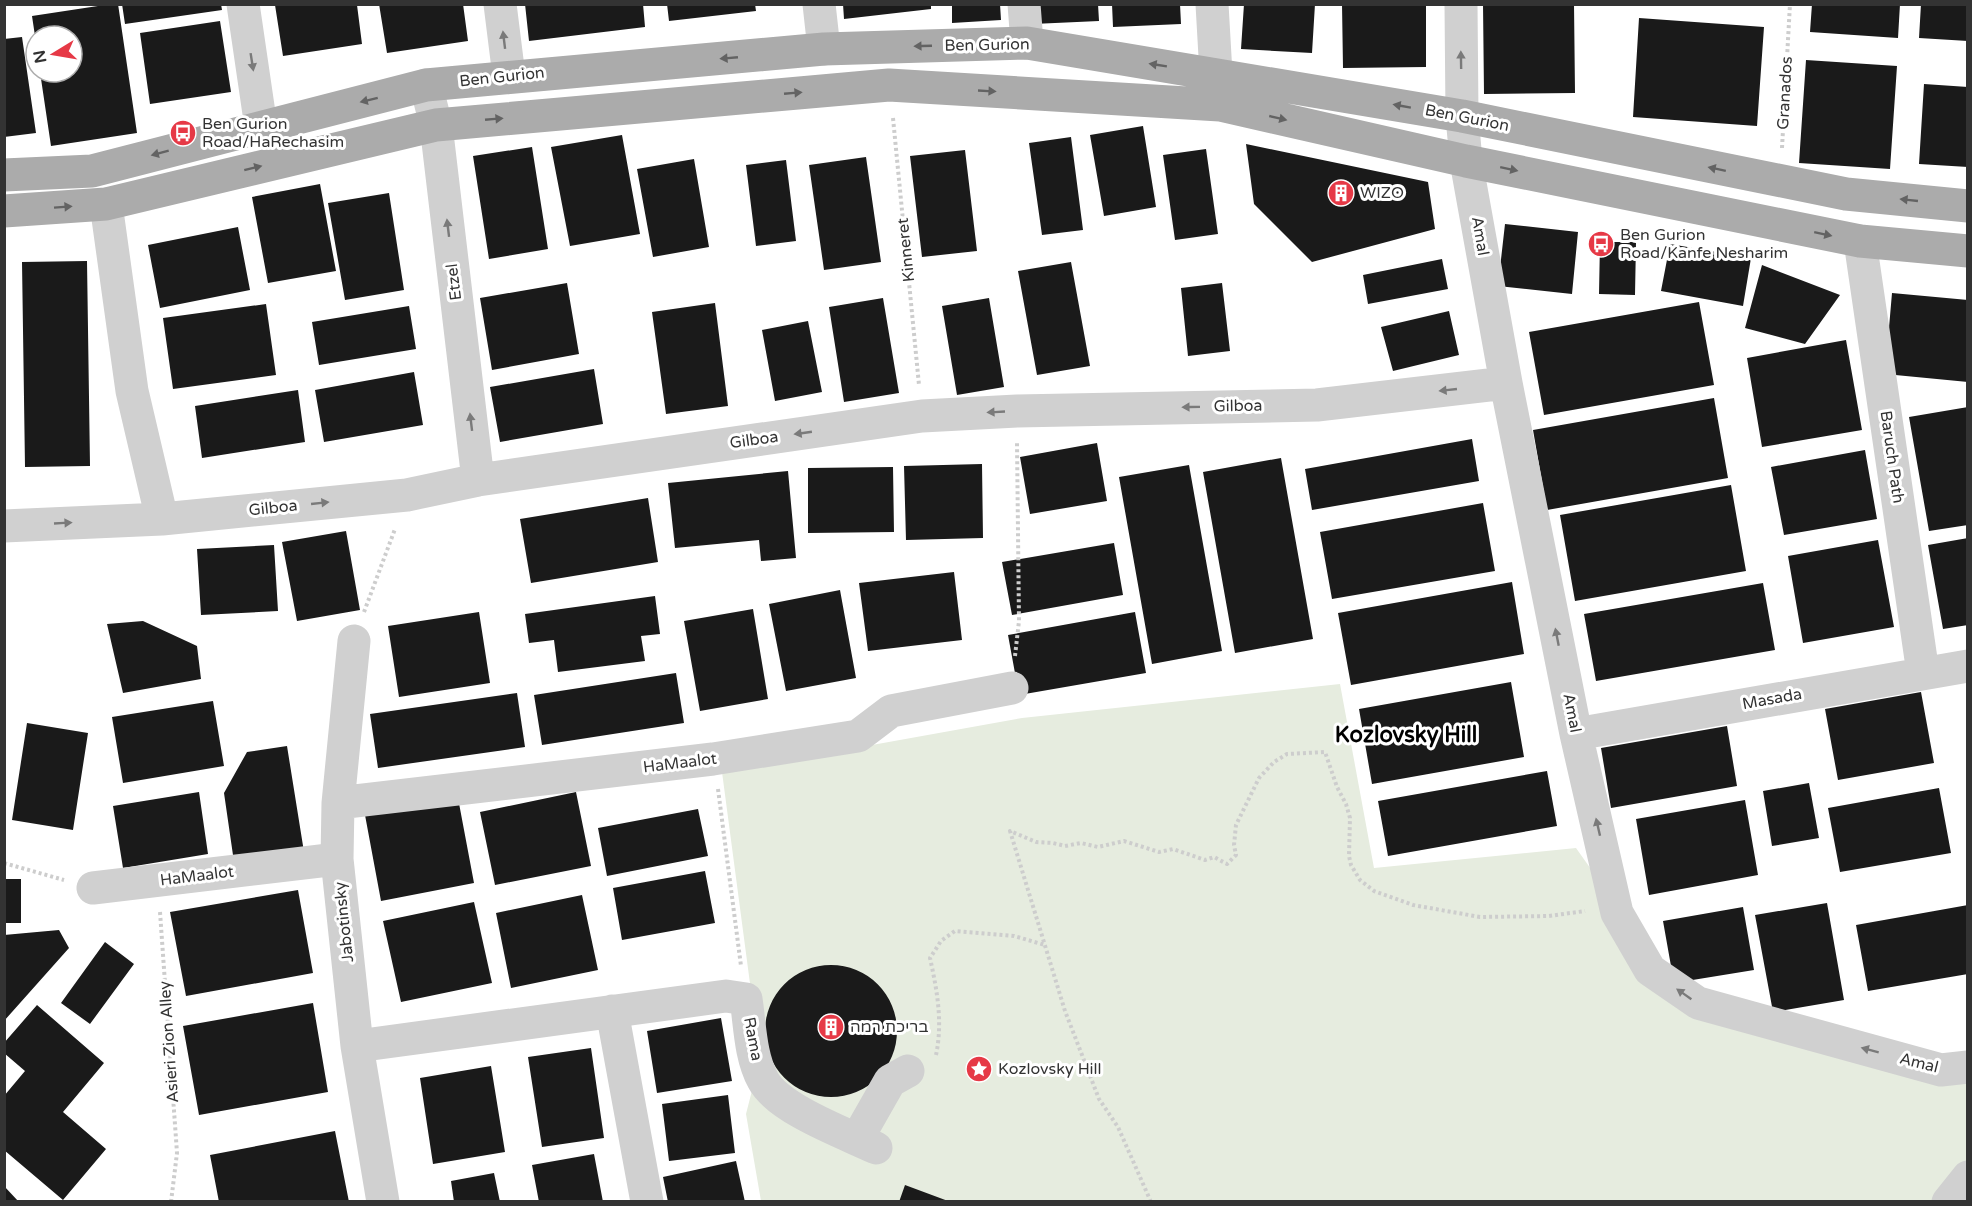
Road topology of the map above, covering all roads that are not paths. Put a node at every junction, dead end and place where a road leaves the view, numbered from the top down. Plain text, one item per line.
1 (243, 4) edge
2 (500, 4) edge
3 (819, 4) edge
4 (1024, 4) edge
5 (1212, 4) edge
6 (1461, 4) edge
7 (1027, 43) junction
8 (824, 50) junction
9 (509, 76) junction
10 (426, 85) junction
11 (1218, 89) junction
12 (1462, 117) junction
13 (436, 124) junction
14 (261, 127) junction
15 (1466, 161) junction
16 (4, 175) edge
17 (106, 204) junction
18 (1968, 206) edge
19 (4, 211) edge
20 (1860, 241) junction
21 (1968, 251) edge
22 (1506, 383) junction
23 (478, 480) junction
24 (162, 519) junction
25 (4, 526) edge
26 (354, 641) road end
27 (1968, 666) edge
28 (1923, 673) junction
29 (1012, 688) dead end
30 (1576, 734) junction
31 (338, 803) junction
32 (337, 859) junction
33 (93, 888) road end
34 (612, 1011) junction
35 (357, 1046) junction
36 (1968, 1068) edge
37 (908, 1071) road end
38 (1968, 1177) edge
39 (383, 1202) edge
40 (647, 1202) edge
41 (1948, 1202) edge

1 -> 14 street
9 -> 2 street
3 - 8 street
4 - 7 street
5 - 11 street
12 -> 6 street, Amal
7 -> 8 main road, Ben Gurion
11 -> 7 main road, Ben Gurion
8 -> 9 main road, Ben Gurion
9 - 10 main road, Ben Gurion
10 - 13 street, Etzel
10 -> 14 main road, Ben Gurion
12 -> 11 main road, Ben Gurion
13 -> 11 main road, Ben Gurion
11 -> 15 main road, Ben Gurion
12 - 15 street, Amal
18 -> 12 main road, Ben Gurion
17 -> 13 main road, Ben Gurion
23 -> 13 street, Etzel
14 -> 16 main road, Ben Gurion
15 -> 20 main road, Ben Gurion
15 - 22 street, Amal
19 -> 17 main road, Ben Gurion
17 - 24 street
20 - 21 main road, Ben Gurion
20 - 28 street, Baruch Path
22 -> 23 street, Gilboa
30 -> 22 street, Amal
24 -> 23 street, Gilboa
25 -> 24 street, Gilboa
26 - 31 street, Jabotinsky
27 - 28 street, Masada
28 - 30 street, Masada
29 - 31 street, HaMaalot
36 -> 30 street, Amal
31 - 32 street, Jabotinsky
32 - 33 street, HaMaalot
32 - 35 street, Jabotinsky
34 - 35 street, Rama
34 - 37 street, Rama
34 - 40 street
35 - 39 street, Jabotinsky
38 - 41 street

